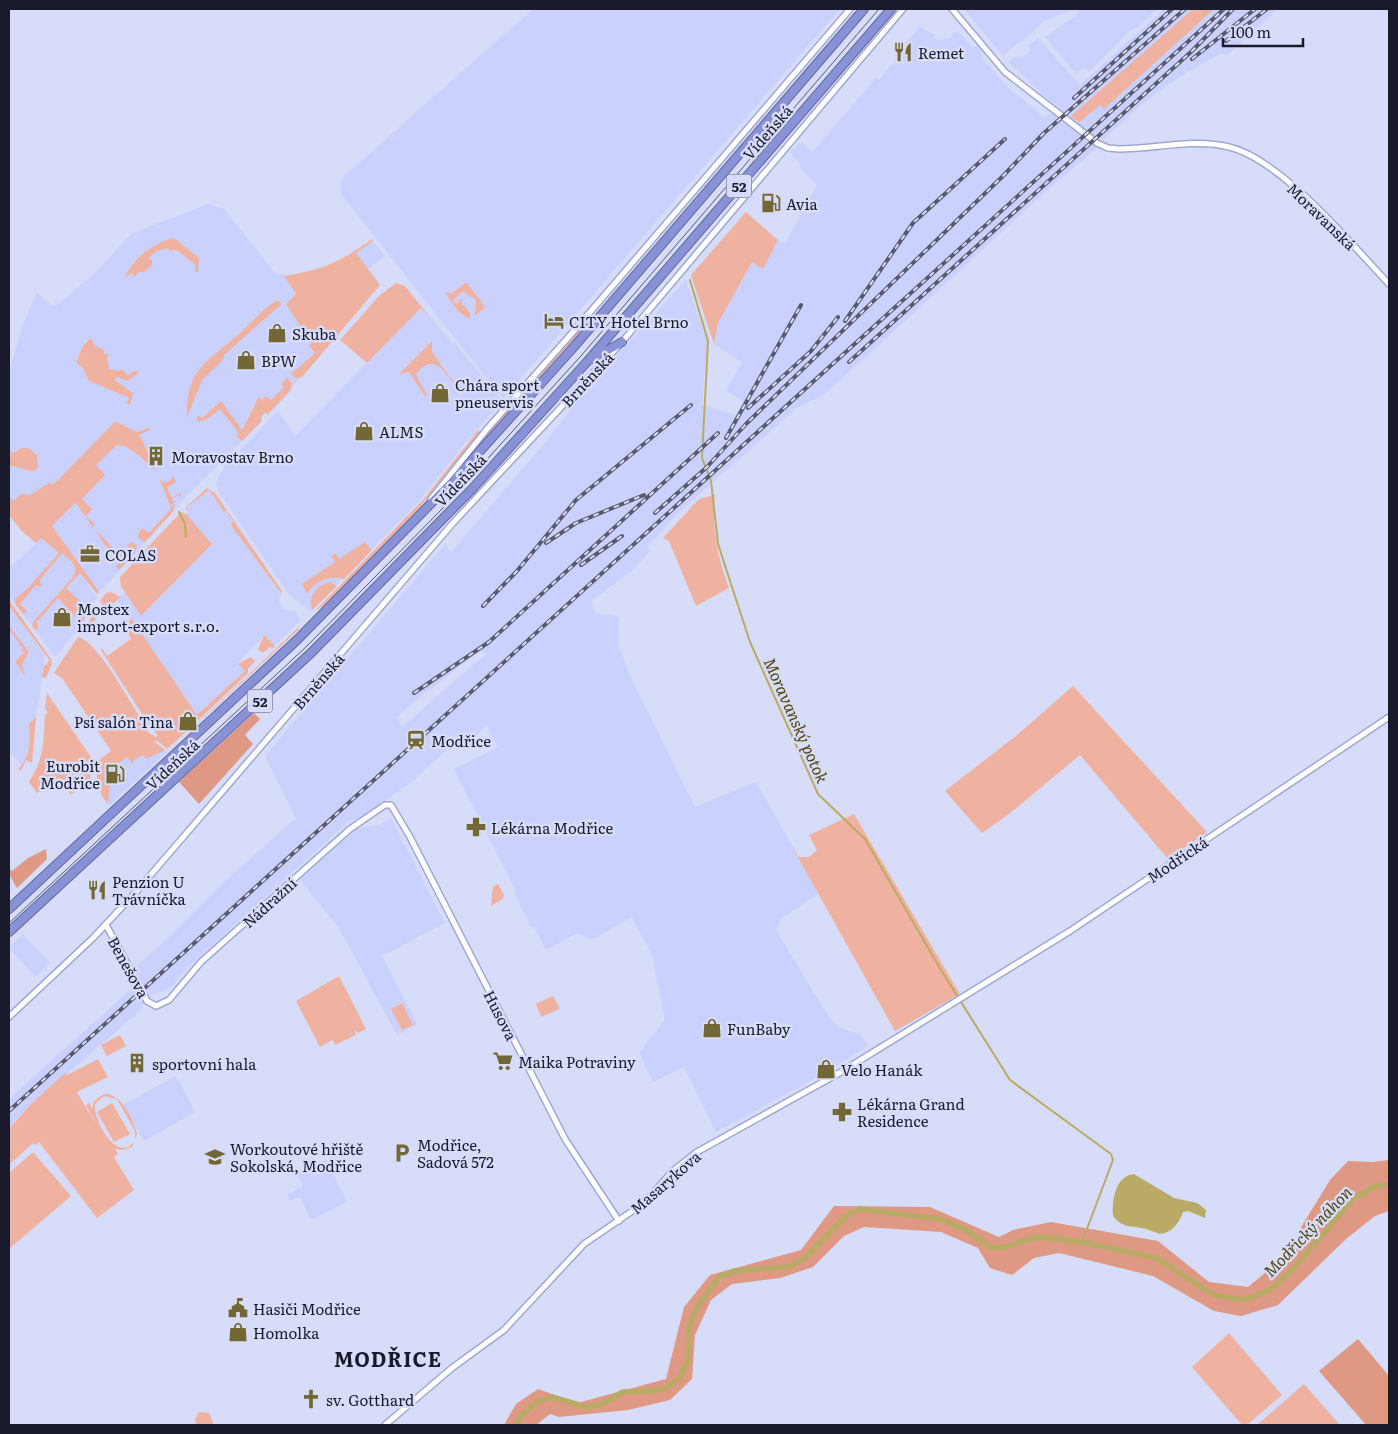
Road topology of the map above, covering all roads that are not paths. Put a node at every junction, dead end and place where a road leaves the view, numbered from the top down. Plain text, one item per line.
1 (850, 9) edge
2 (864, 9) edge
3 (891, 9) edge
4 (903, 9) edge
5 (952, 9) edge
6 (1389, 284) edge
7 (622, 342) junction
8 (586, 363) junction
9 (412, 522) junction
10 (1389, 717) edge
11 (391, 805) joint
12 (12, 901) edge
13 (9, 909) edge
14 (106, 925) junction
15 (9, 932) edge
16 (955, 1001) joint
17 (154, 1006) joint
18 (9, 1017) edge
19 (619, 1221) junction
20 (385, 1425) edge

1 - 9 street, Vídeňská
2 - 9 highway, Vídeňská / 52
3 - 8 highway, Vídeňská / 52
4 - 7 street, Vídeňská
5 - 6 street, Moravanská
7 - 8 highway
7 - 14 street, Brněnská
8 - 15 highway, Vídeňská / 52
9 - 12 highway, Vídeňská / 52
10 - 16 street, Modřická
11 - 17 street, Nádražní
11 - 19 street, Husova
12 - 13 highway
14 - 17 street, Benešova, bridge
14 - 18 street, Brněnská
16 - 19 street, Masarykova
19 - 20 street, Masarykova

